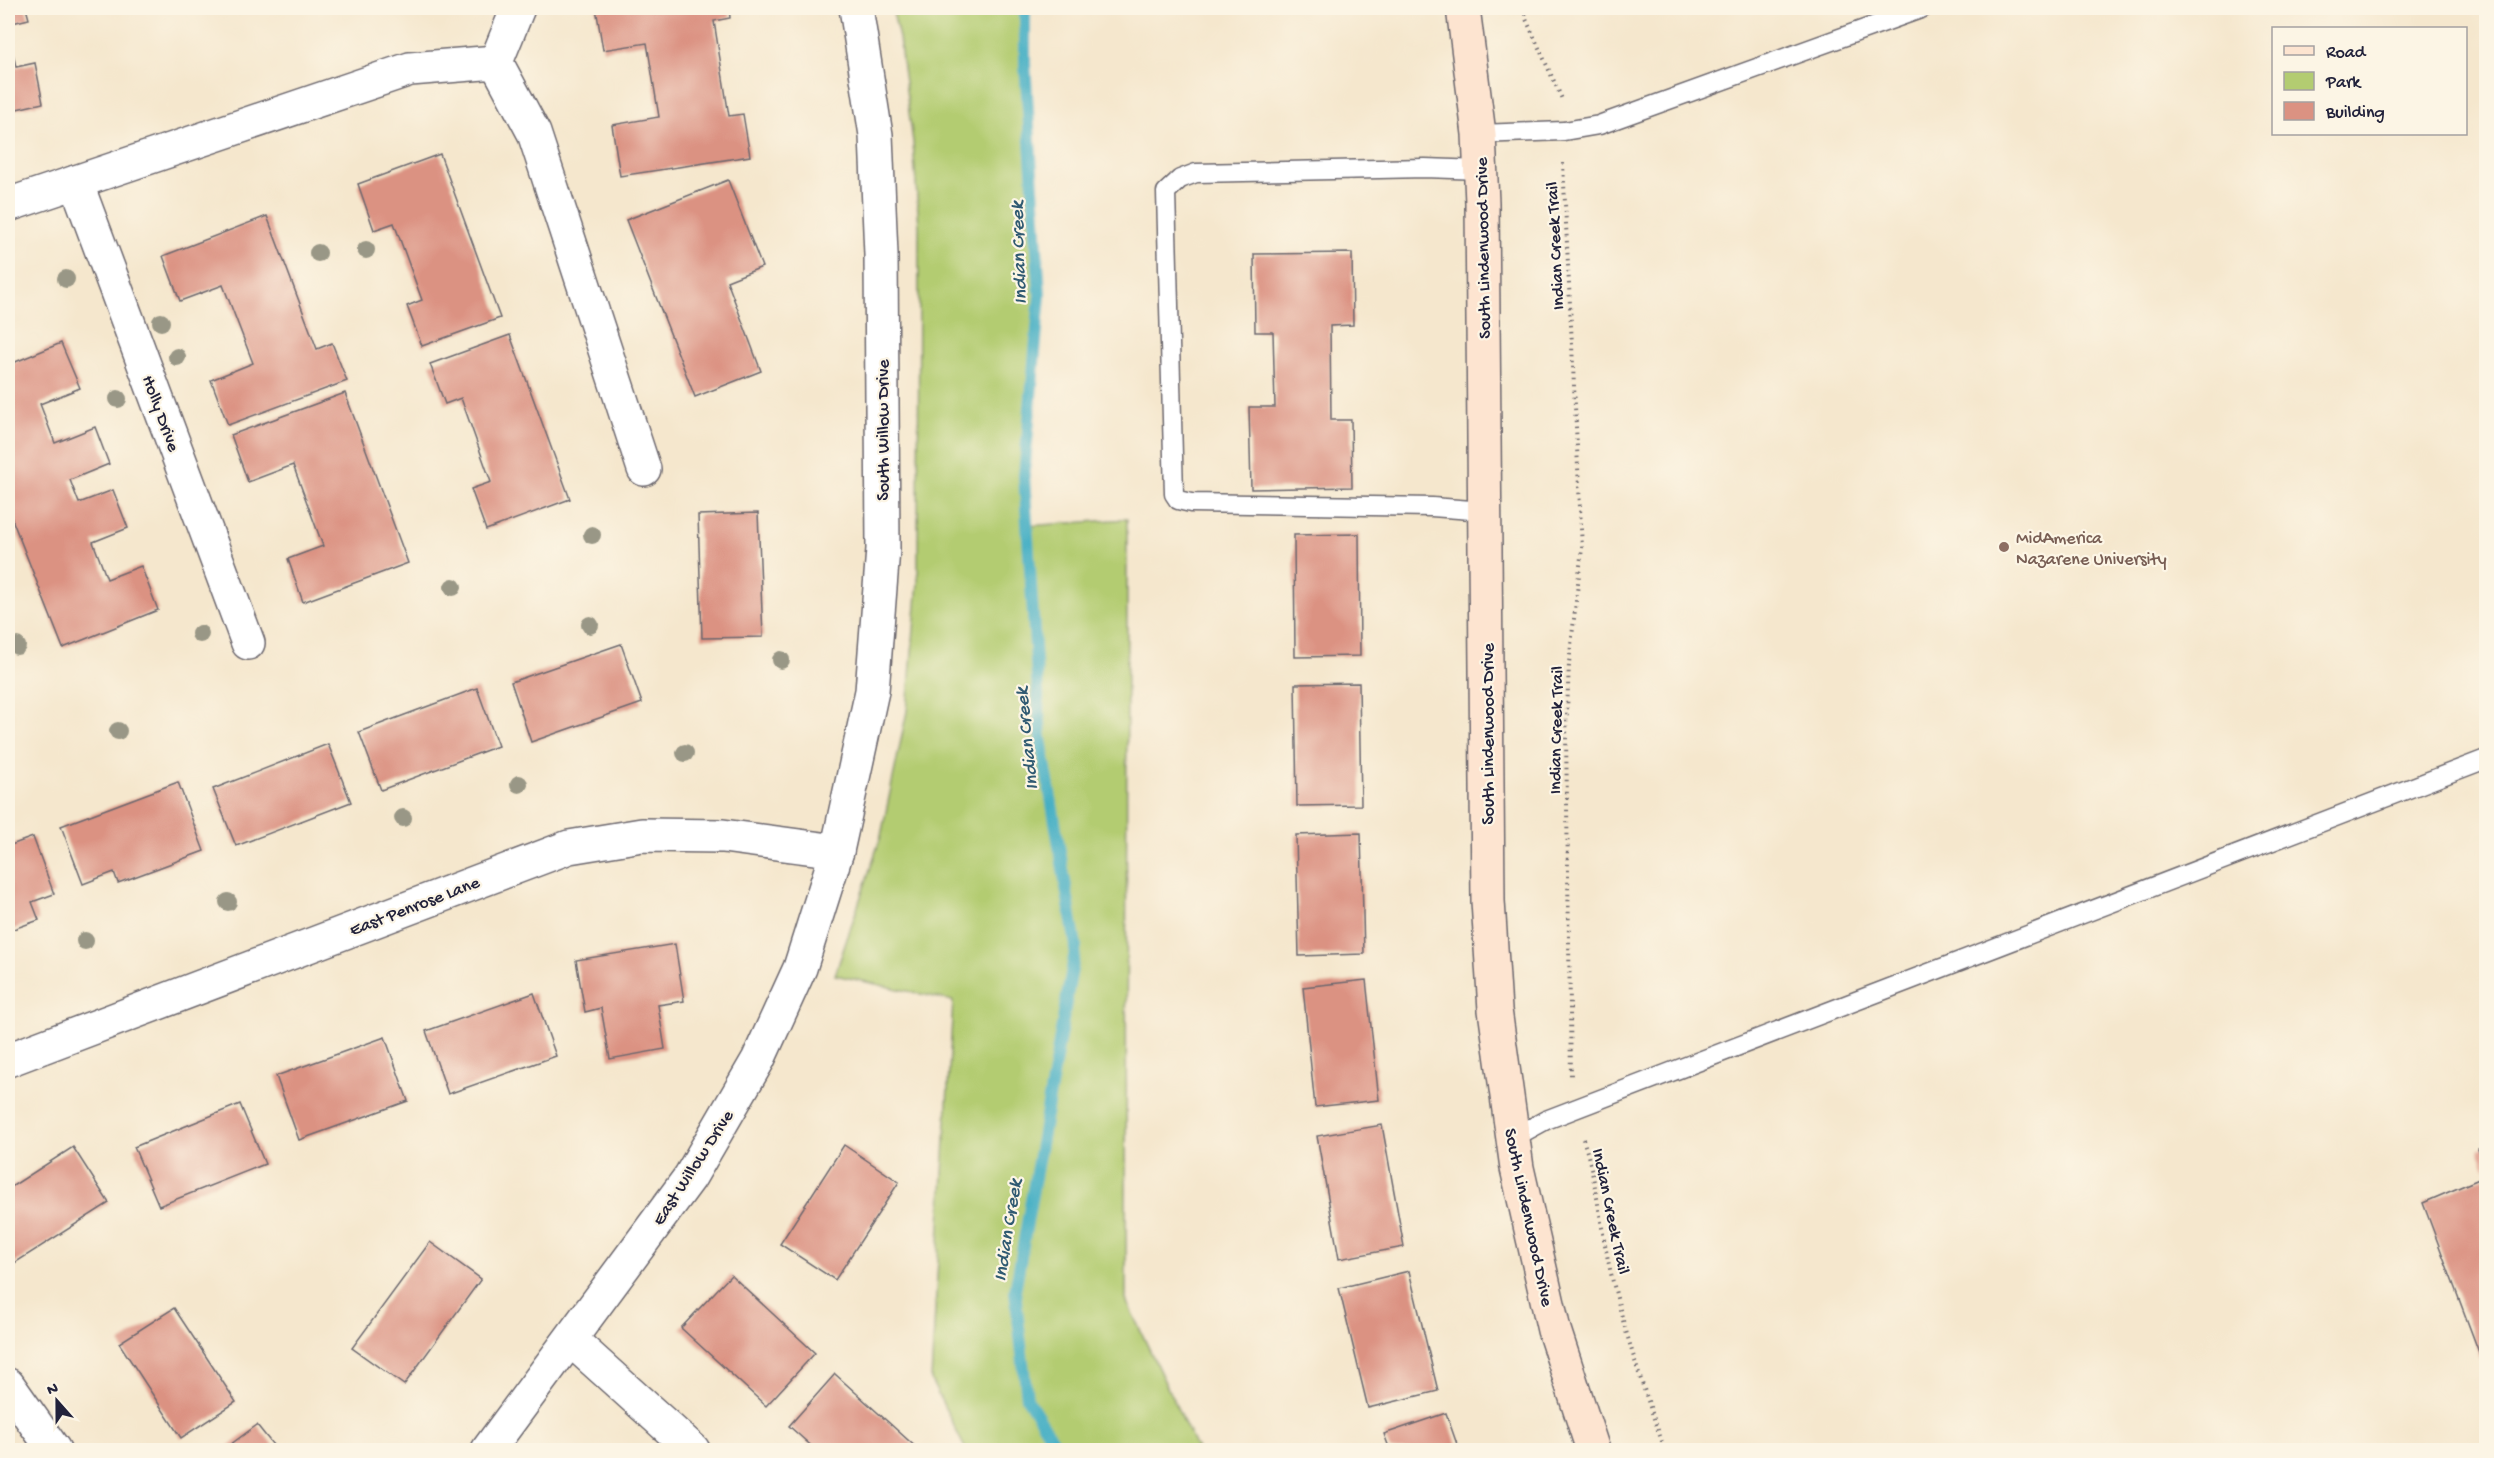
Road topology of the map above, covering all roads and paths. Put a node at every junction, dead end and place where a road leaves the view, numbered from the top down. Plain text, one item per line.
1 (518, 8) edge
2 (856, 8) edge
3 (1463, 8) edge
4 (1524, 8) edge
5 (1923, 8) edge
6 (496, 62) junction
7 (1564, 131) junction
8 (1479, 134) junction
9 (1481, 170) junction
10 (76, 182) junction
11 (8, 205) edge
12 (644, 469) dead end
13 (1485, 511) junction
14 (248, 643) dead end
15 (2487, 759) edge
16 (837, 850) junction
17 (8, 1060) edge
18 (1576, 1109) junction
19 (1513, 1138) junction
20 (571, 1340) junction
21 (8, 1385) edge
22 (54, 1450) edge
23 (488, 1450) edge
24 (693, 1450) edge
25 (1593, 1450) edge
26 (1665, 1450) edge

1 - 6 street
2 - 16 street, South Willow Drive
3 - 8 street, South Lindenwood Drive
4 - 7 path, Indian Creek Trail
5 - 7 lane
6 - 10 street
6 - 12 street
7 - 8 lane
7 - 18 path, Indian Creek Trail
8 - 9 street, South Lindenwood Drive
9 - 13 street, South Lindenwood Drive
9 - 13 lane
10 - 11 street
10 - 14 street, Holly Drive
13 - 19 street, South Lindenwood Drive
15 - 18 lane
16 - 17 street, East Penrose Lane
16 - 20 street, East Willow Drive
18 - 19 lane
18 - 26 path, Indian Creek Trail
19 - 25 street, South Lindenwood Drive
20 - 23 street, East Willow Drive
20 - 24 street
21 - 22 street

